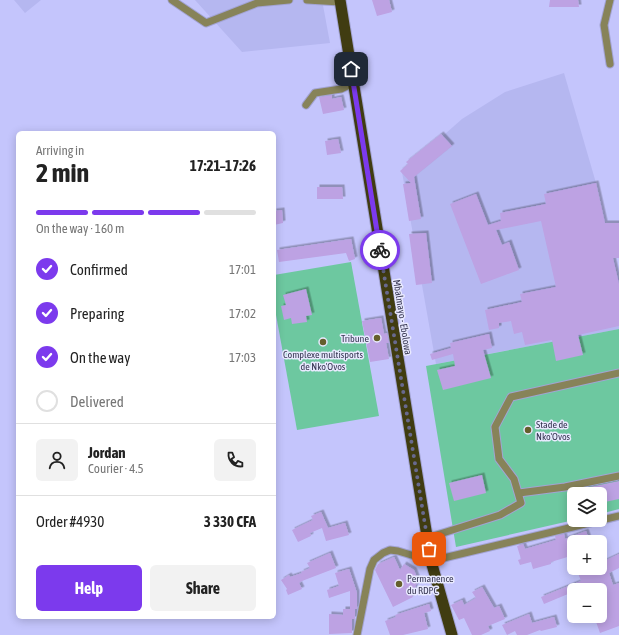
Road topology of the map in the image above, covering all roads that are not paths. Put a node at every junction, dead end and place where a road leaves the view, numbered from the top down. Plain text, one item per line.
1 (172, 0) edge
2 (289, 0) edge
3 (307, 0) edge
4 (610, 0) edge
5 (340, 1) edge
6 (610, 64) dead end
7 (353, 83) junction
8 (306, 105) dead end
9 (619, 373) edge
10 (619, 476) edge
11 (519, 492) dead end
12 (619, 516) edge
13 (427, 538) junction
14 (431, 561) junction
15 (357, 635) edge
16 (452, 635) edge

1 - 2 street
3 - 5 street
4 - 6 street
5 - 7 highway, Mbalmayo - Ebolowa
7 - 8 street
7 - 13 highway, Mbalmayo - Ebolowa
9 - 13 street
10 - 11 street
12 - 14 street
13 - 14 highway, Mbalmayo - Ebolowa
14 - 15 street
14 - 16 highway, Mbalmayo - Ebolowa

